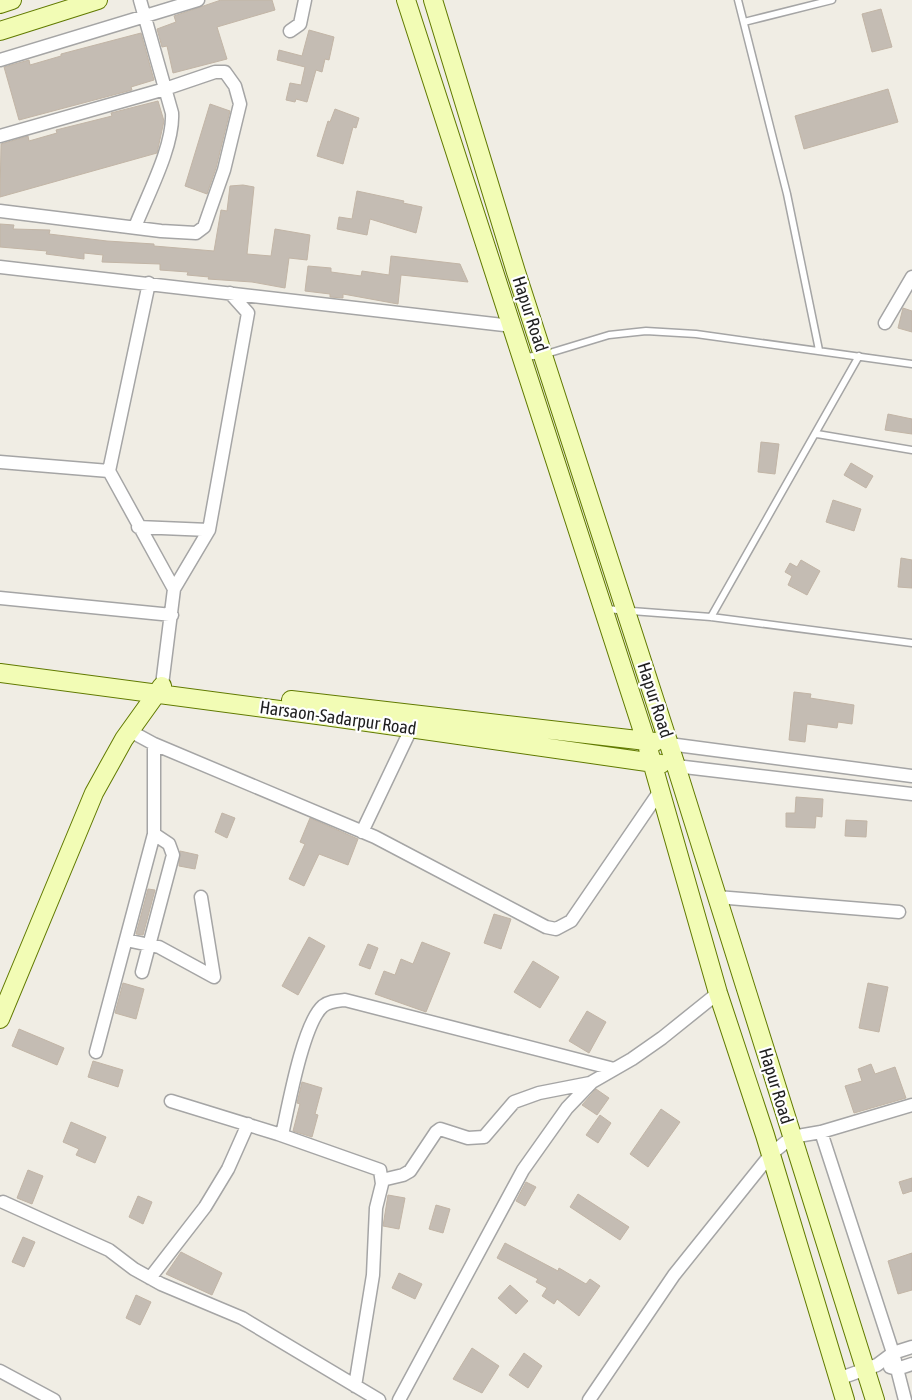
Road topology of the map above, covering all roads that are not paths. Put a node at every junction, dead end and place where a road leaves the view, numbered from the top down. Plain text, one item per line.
1 (12, 0) edge
2 (98, 0) edge
3 (140, 0) edge
4 (198, 0) edge
5 (305, 0) edge
6 (406, 0) edge
7 (433, 0) edge
8 (738, 0) edge
9 (832, 0) edge
10 (0, 4) edge
11 (144, 16) junction
12 (744, 22) junction
13 (0, 31) edge
14 (290, 31) dead end
15 (0, 60) edge
16 (165, 90) junction
17 (0, 136) edge
18 (0, 211) edge
19 (135, 227) junction
20 (0, 267) edge
21 (912, 277) edge
22 (149, 283) junction
23 (230, 293) junction
24 (885, 323) dead end
25 (512, 326) junction
26 (819, 350) junction
27 (543, 355) junction
28 (859, 356) junction
29 (522, 358) junction
30 (912, 364) edge
31 (817, 434) junction
32 (912, 450) edge
33 (0, 462) edge
34 (109, 471) junction
35 (138, 527) junction
36 (209, 530) junction
37 (174, 589) junction
38 (0, 598) edge
39 (604, 609) junction
40 (626, 612) junction
41 (172, 615) junction
42 (711, 617) junction
43 (912, 643) edge
44 (0, 662) edge
45 (0, 673) edge
46 (160, 689) junction
47 (411, 729) junction
48 (130, 731) junction
49 (646, 741) junction
50 (154, 744) junction
51 (669, 744) junction
52 (652, 763) junction
53 (676, 766) junction
54 (912, 776) edge
55 (660, 791) junction
56 (912, 794) edge
57 (362, 832) junction
58 (154, 834) junction
59 (201, 897) dead end
60 (717, 898) junction
61 (899, 912) dead end
62 (126, 940) junction
63 (149, 945) junction
64 (142, 972) dead end
65 (718, 993) junction
66 (0, 1019) edge
67 (96, 1052) dead end
68 (614, 1069) junction
69 (592, 1082) junction
70 (171, 1101) dead end
71 (912, 1105) edge
72 (248, 1124) junction
73 (821, 1132) junction
74 (282, 1135) junction
75 (792, 1137) junction
76 (771, 1154) junction
77 (382, 1180) junction
78 (3, 1202) dead end
79 (150, 1278) junction
80 (912, 1348) edge
81 (893, 1353) junction
82 (912, 1364) edge
83 (871, 1367) junction
84 (897, 1369) junction
85 (0, 1371) edge
86 (838, 1379) junction
87 (356, 1386) junction
88 (54, 1400) edge
89 (379, 1400) edge
90 (399, 1400) edge
91 (589, 1400) edge
92 (845, 1400) edge
93 (875, 1400) edge
94 (905, 1400) edge

1 - 10 main road
2 - 13 main road
3 - 11 street
4 - 11 street
5 - 14 street
6 - 25 main road, Hapur Road
7 - 27 main road, Hapur Road
8 - 12 lane
9 - 12 lane
11 - 15 street
11 - 16 street
12 - 26 lane
16 - 17 street
16 - 19 street
16 - 19 street
18 - 19 street
20 - 22 street
21 - 24 street
22 - 23 street
22 - 34 street
23 - 25 street
23 - 36 street
25 - 29 main road, Hapur Road
26 - 27 lane
26 - 28 lane
27 - 29 lane
27 - 40 main road, Hapur Road
28 - 30 lane
28 - 31 lane
29 - 39 main road, Hapur Road
31 - 32 lane
31 - 42 lane
33 - 34 street
34 - 35 street
35 - 36 street
35 - 37 street
36 - 37 street
37 - 41 street
38 - 41 street
39 - 40 lane
39 - 49 main road, Hapur Road
40 - 42 lane
40 - 51 main road, Hapur Road
41 - 46 street
42 - 43 lane
44 - 46 main road, Harsaon-Sadarpur Road
45 - 46 main road, Harsaon-Sadarpur Road
46 - 47 main road, Harsaon-Sadarpur Road
46 - 48 main road
46 - 49 main road, Harsaon-Sadarpur Road
47 - 52 main road, Harsaon-Sadarpur Road
47 - 57 street
48 - 50 street
48 - 66 main road
49 - 51 main road, Harsaon-Sadarpur Road
49 - 52 main road, Hapur Road
50 - 57 street
50 - 58 street
51 - 53 main road, Hapur Road
51 - 54 street
52 - 53 main road, Harsaon-Sadarpur Road
52 - 55 main road, Hapur Road
53 - 56 street
53 - 60 main road, Hapur Road
55 - 57 street
55 - 65 main road, Hapur Road
58 - 62 street
58 - 63 street
59 - 63 street
60 - 61 street
60 - 75 main road, Hapur Road
62 - 63 street
62 - 67 street
63 - 64 street
65 - 68 street
65 - 76 main road, Hapur Road
68 - 69 street
68 - 74 street
69 - 77 street
69 - 90 street
70 - 72 street
71 - 73 street
72 - 74 street
72 - 79 street
73 - 75 street
73 - 81 street
74 - 77 street
75 - 76 street
75 - 83 main road, Hapur Road
76 - 86 main road, Hapur Road
76 - 91 street
77 - 87 street
78 - 79 street
79 - 87 street
80 - 81 street
81 - 83 street
81 - 84 street
82 - 84 street
83 - 84 street
83 - 86 street
83 - 93 main road, Hapur Road
84 - 94 street
85 - 88 street
86 - 92 main road, Hapur Road
87 - 89 street

